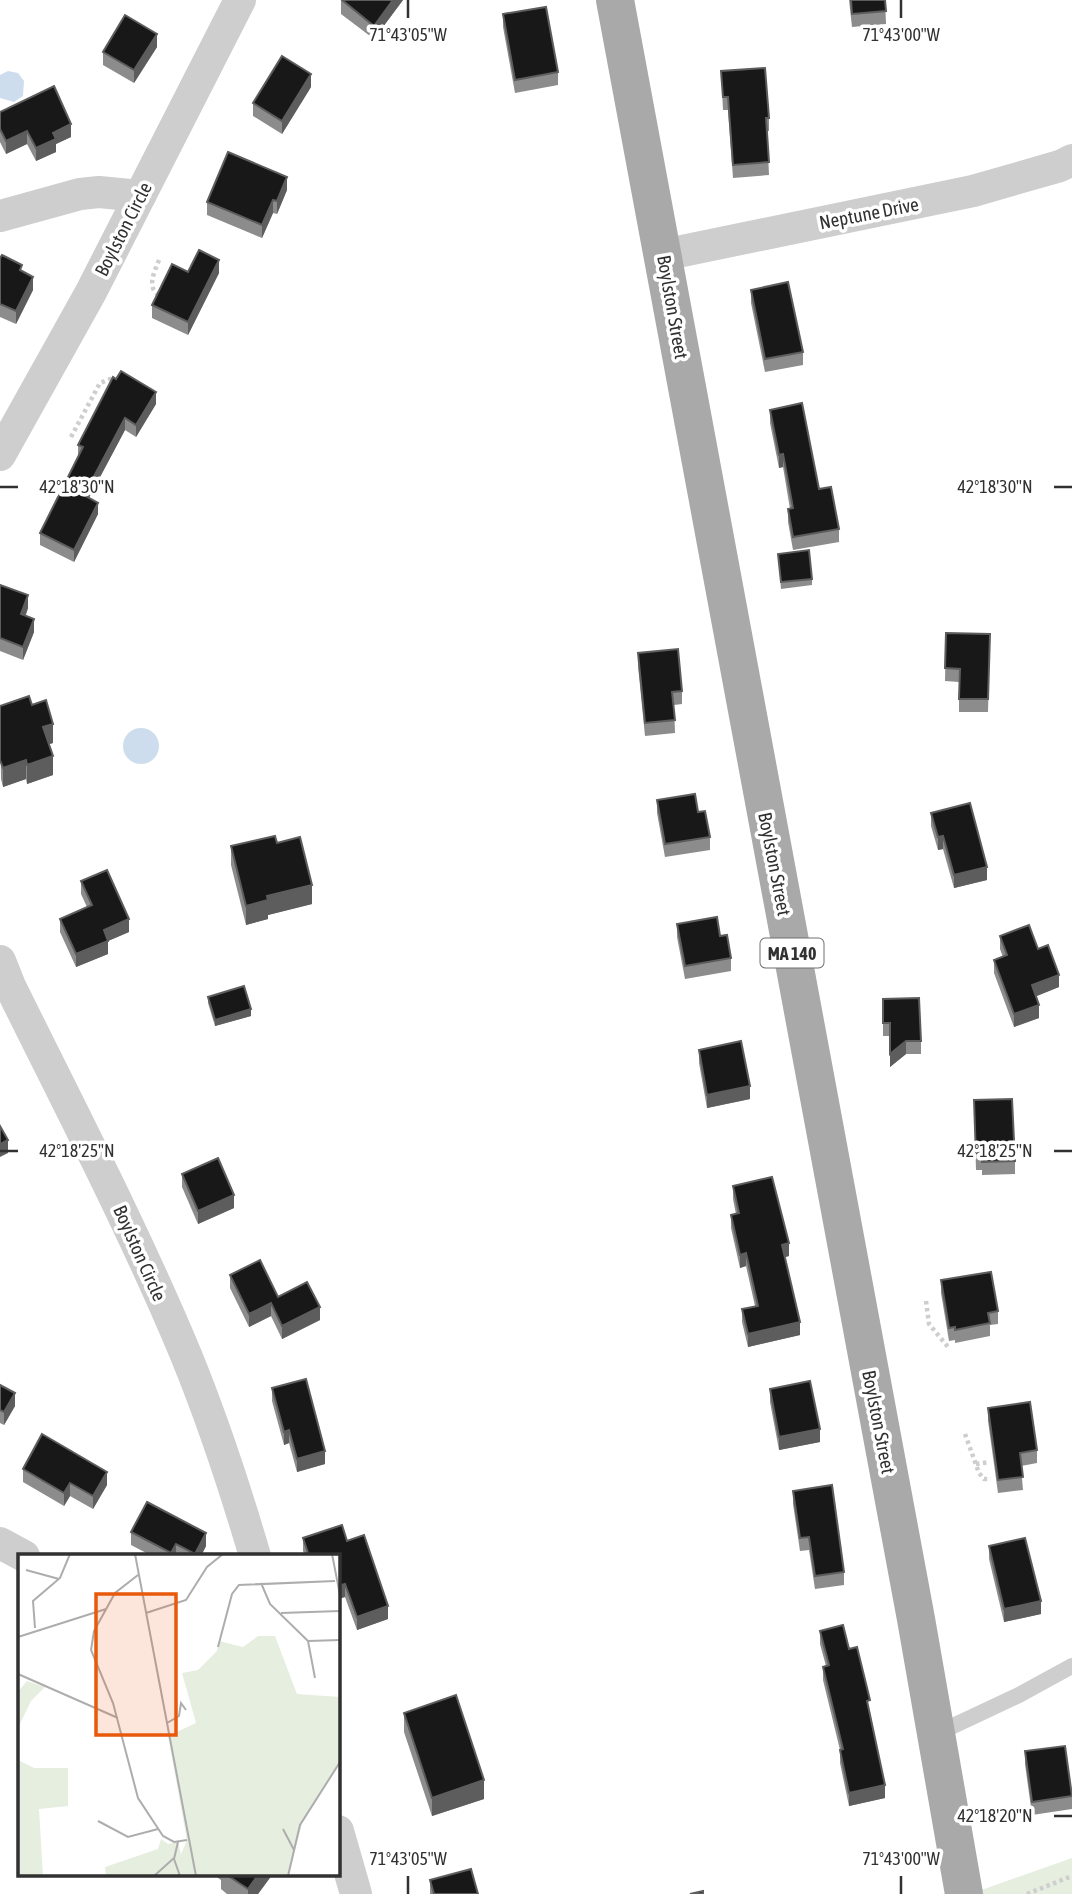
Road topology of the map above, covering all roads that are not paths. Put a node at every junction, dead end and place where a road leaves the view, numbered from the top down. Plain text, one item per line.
1 (240, 0) edge
2 (615, 0) edge
3 (1072, 160) edge
4 (140, 196) junction
5 (0, 216) edge
6 (663, 255) junction
7 (0, 455) edge
8 (0, 961) edge
9 (0, 1543) edge
10 (20, 1554) edge
11 (255, 1554) edge
12 (1072, 1666) edge
13 (936, 1734) junction
14 (340, 1838) edge
15 (356, 1894) edge
16 (964, 1894) edge

1 - 4 street, Boylston Circle
2 - 6 main road, Boylston Street / MA 140
3 - 6 street, Neptune Drive
4 - 5 street
4 - 7 street, Boylston Circle
6 - 13 main road, Boylston Street / MA 140
8 - 11 street, Boylston Circle
9 - 10 street
12 - 13 lane
13 - 16 main road, Boylston Street / MA 140
14 - 15 street

